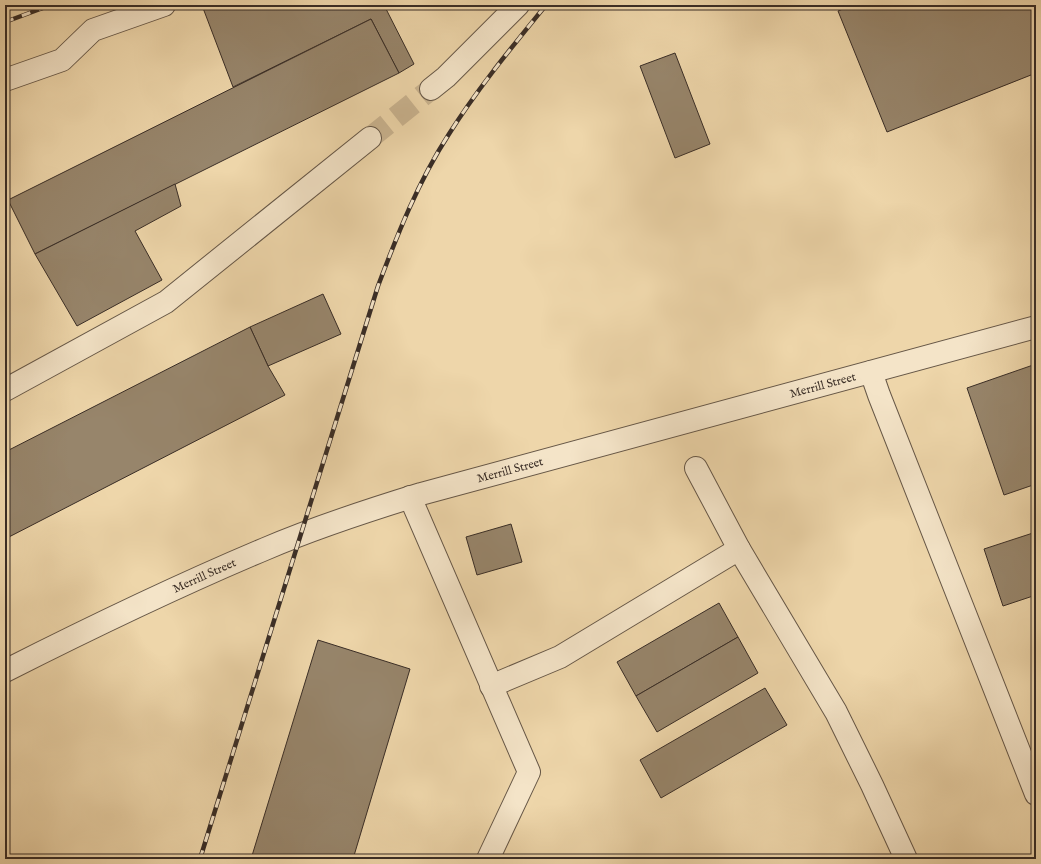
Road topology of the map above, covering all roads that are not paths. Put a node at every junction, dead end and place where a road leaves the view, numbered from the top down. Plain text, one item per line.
1 (164, 5) edge
2 (518, 5) edge
3 (5, 80) edge
4 (431, 89) tunnel mouth
5 (370, 138) tunnel mouth
6 (1036, 327) edge
7 (871, 372) junction
8 (5, 390) edge
9 (696, 468) dead end
10 (410, 497) junction
11 (739, 549) junction
12 (5, 672) edge
13 (491, 686) junction
14 (1036, 794) edge
15 (488, 859) edge
16 (906, 859) edge

1 - 3 street
2 - 4 street
5 - 8 street
6 - 7 street, Merrill Street
7 - 10 street, Merrill Street
7 - 14 street
9 - 11 street
10 - 12 street, Merrill Street
10 - 13 street
11 - 13 street
11 - 16 street
13 - 15 street

